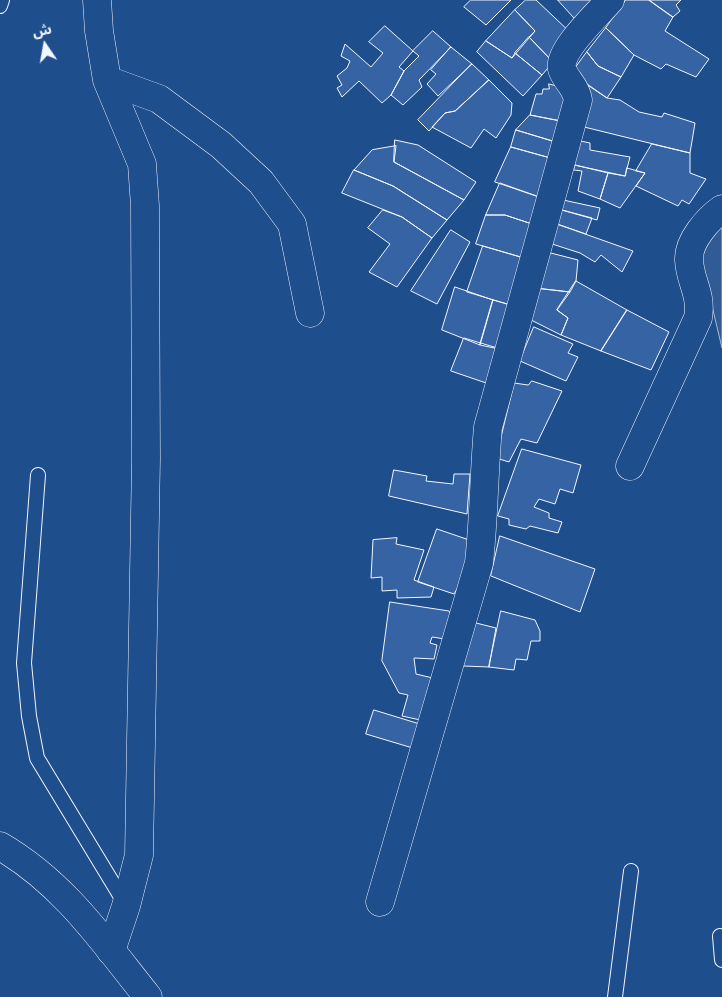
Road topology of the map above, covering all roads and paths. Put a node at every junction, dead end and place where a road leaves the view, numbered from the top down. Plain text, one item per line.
1 (2, 0) edge
2 (97, 0) edge
3 (610, 0) edge
4 (0, 6) edge
5 (107, 80) junction
6 (722, 209) edge
7 (310, 313) dead end
8 (630, 466) dead end
9 (38, 475) dead end
10 (0, 846) edge
11 (631, 871) dead end
12 (380, 902) dead end
13 (126, 906) junction
14 (720, 936) dead end
15 (111, 951) junction
16 (722, 960) edge
17 (148, 997) edge
18 (615, 997) edge

1 - 4 lane
2 - 5 main road
3 - 12 main road
5 - 7 main road
5 - 13 main road
6 - 8 main road
9 - 13 lane
10 - 15 main road
11 - 18 lane
13 - 15 main road
14 - 16 lane
15 - 17 main road

